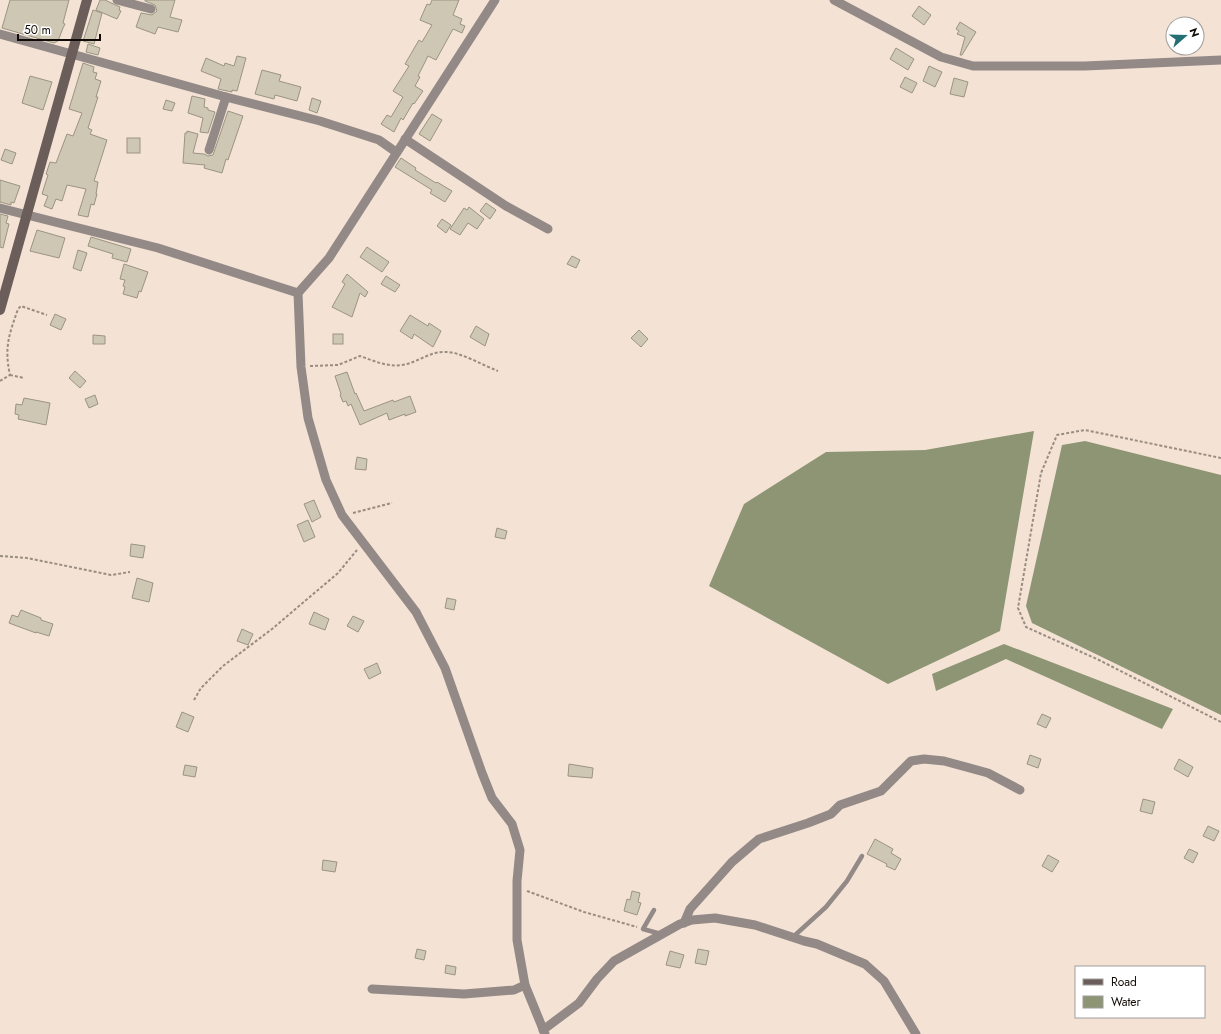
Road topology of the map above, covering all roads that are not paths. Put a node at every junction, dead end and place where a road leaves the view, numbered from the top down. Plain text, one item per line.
1 (87, 0) edge
2 (116, 0) edge
3 (495, 0) edge
4 (834, 0) edge
5 (151, 8) dead end
6 (0, 34) edge
7 (71, 54) junction
8 (1221, 60) edge
9 (226, 97) junction
10 (405, 139) junction
11 (209, 150) dead end
12 (396, 152) junction
13 (0, 208) edge
14 (26, 215) junction
15 (548, 229) dead end
16 (298, 293) junction
17 (0, 310) edge
18 (1020, 790) dead end
19 (862, 856) dead end
20 (654, 910) dead end
21 (684, 923) junction
22 (661, 934) junction
23 (793, 937) junction
24 (525, 985) junction
25 (372, 989) dead end
26 (544, 1032) edge
27 (916, 1034) edge

1 - 7 main road
2 - 5 street
3 - 10 street
4 - 8 street
6 - 7 street
7 - 9 street
7 - 14 main road
9 - 11 street
9 - 12 street
10 - 12 street
10 - 15 street
12 - 16 street
13 - 14 street
14 - 16 street
14 - 17 main road
16 - 24 street
18 - 21 street
19 - 23 lane
20 - 22 lane
21 - 22 street
21 - 23 street
22 - 26 street
23 - 27 street
24 - 25 street
24 - 26 street

